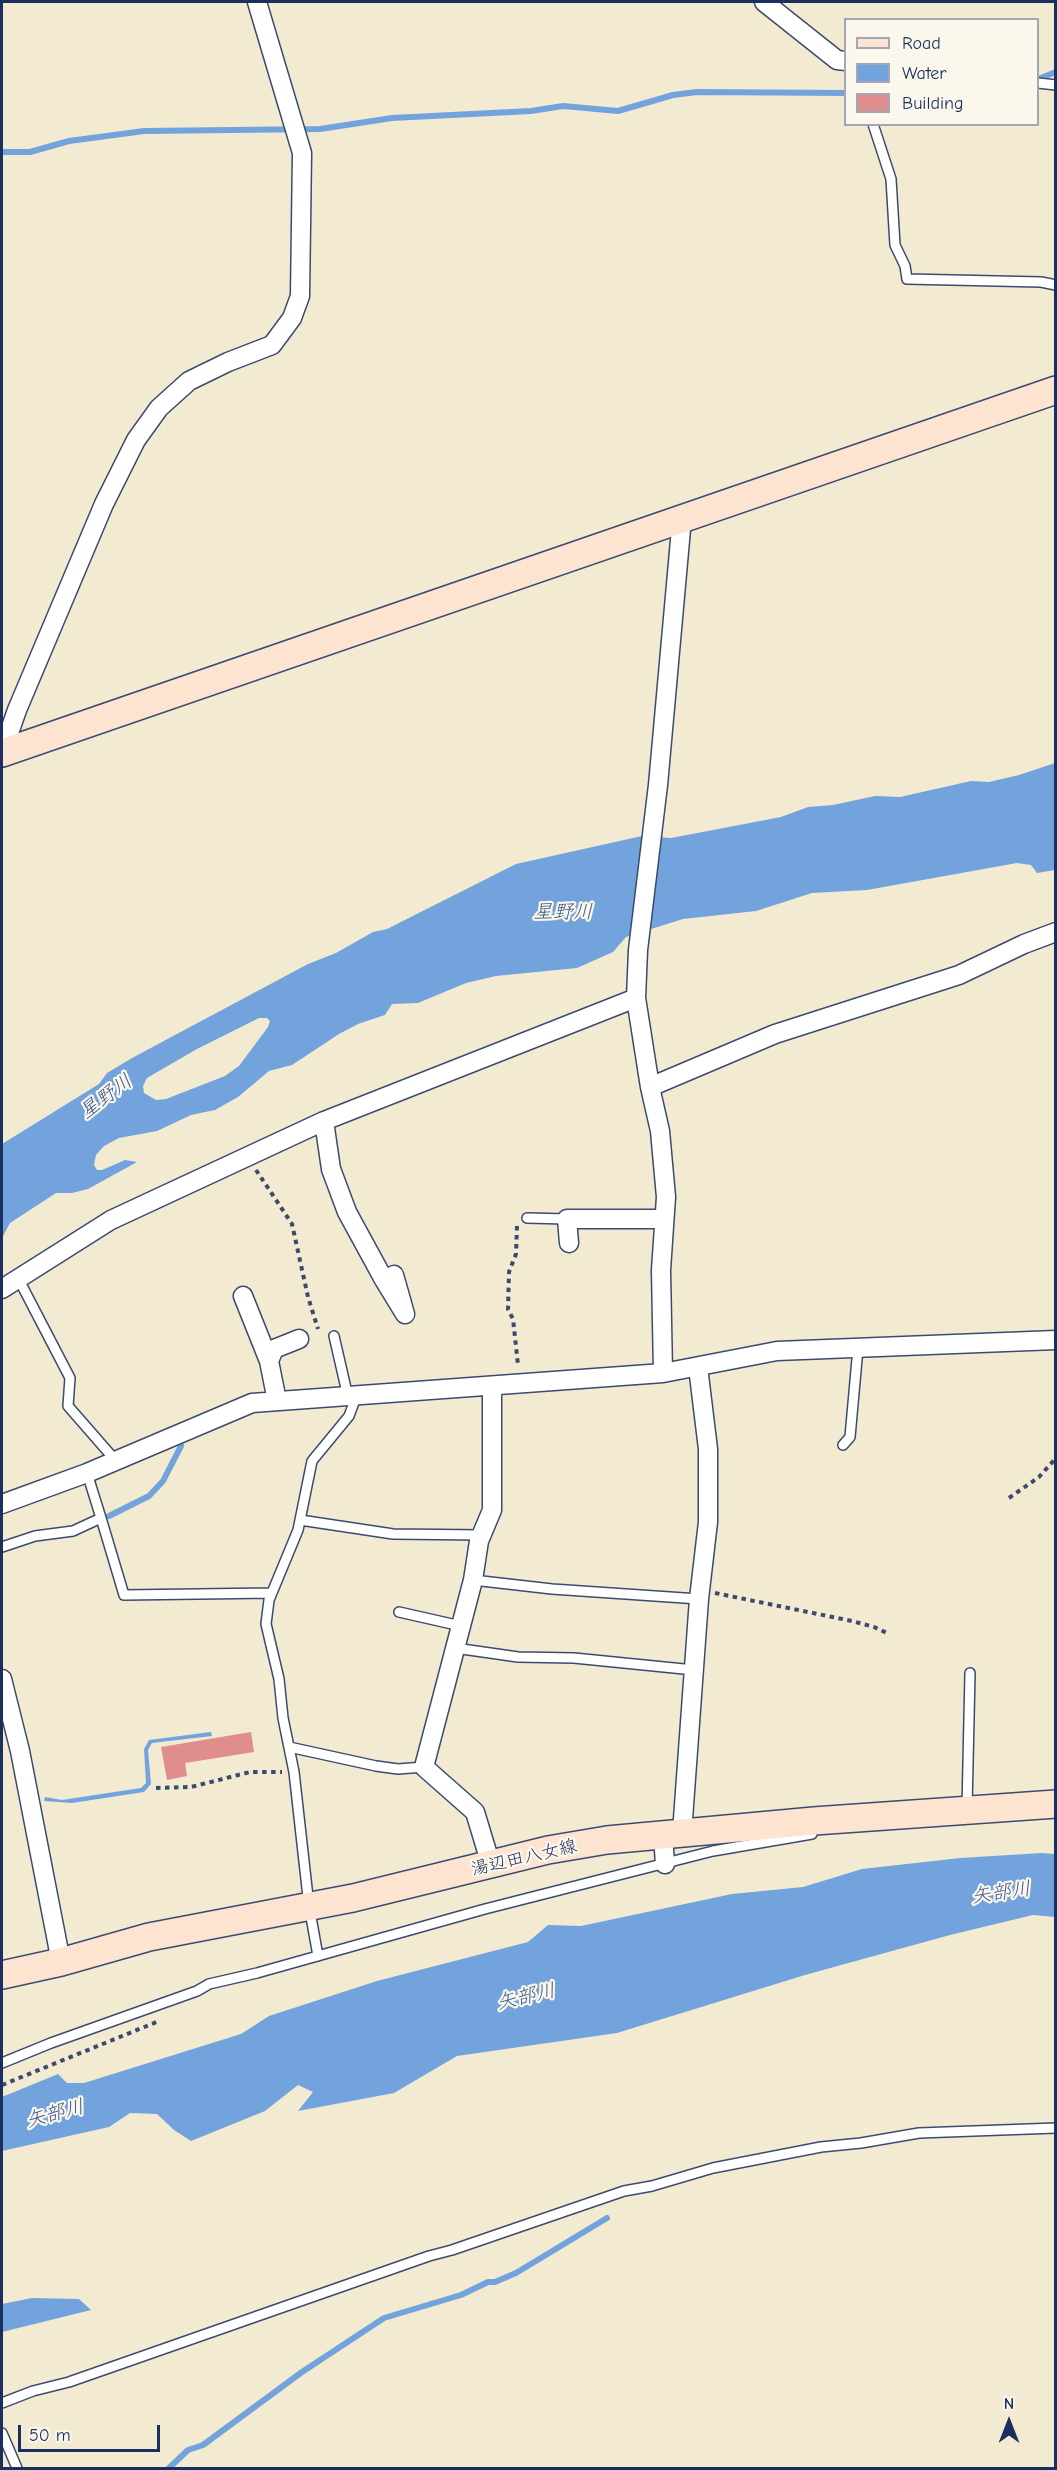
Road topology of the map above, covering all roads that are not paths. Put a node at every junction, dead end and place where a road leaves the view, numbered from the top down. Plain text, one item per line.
1 (257, 2) edge
2 (764, 2) edge
3 (844, 61) edge
4 (1039, 83) edge
5 (1056, 85) edge
6 (874, 126) edge
7 (1056, 285) edge
8 (1056, 390) edge
9 (682, 518) junction
10 (2, 753) edge
11 (1056, 932) edge
12 (636, 998) junction
13 (650, 1087) junction
14 (324, 1121) junction
15 (527, 1218) road end
16 (567, 1219) junction
17 (664, 1219) junction
18 (568, 1243) dead end
19 (394, 1275) dead end
20 (18, 1278) junction
21 (2, 1289) edge
22 (243, 1296) dead end
23 (334, 1336) dead end
24 (299, 1339) dead end
25 (1056, 1340) edge
26 (858, 1347) junction
27 (269, 1361) junction
28 (698, 1367) junction
29 (663, 1373) junction
30 (492, 1387) junction
31 (352, 1397) junction
32 (278, 1401) junction
33 (843, 1445) dead end
34 (116, 1461) junction
35 (87, 1473) junction
36 (2, 1504) edge
37 (101, 1518) junction
38 (300, 1520) junction
39 (482, 1535) junction
40 (2, 1547) edge
41 (473, 1580) junction
42 (272, 1593) junction
43 (700, 1594) junction
44 (399, 1612) dead end
45 (461, 1626) junction
46 (455, 1648) junction
47 (694, 1670) junction
48 (970, 1673) dead end
49 (2, 1679) edge
50 (289, 1747) junction
51 (424, 1767) junction
52 (1056, 1804) edge
53 (967, 1810) junction
54 (883, 1816) junction
55 (672, 1834) junction
56 (665, 1864) junction
57 (491, 1865) junction
58 (309, 1906) junction
59 (318, 1956) junction
60 (61, 1962) junction
61 (2, 1975) edge
62 (2, 2063) edge
63 (1056, 2128) edge
64 (2, 2403) edge
65 (2, 2433) edge
66 (17, 2469) edge

1 - 10 street
2 - 3 street
4 - 5 lane
6 - 7 lane
8 - 9 street
9 - 10 street
9 - 12 street
11 - 13 street
12 - 13 street
12 - 14 street
13 - 17 street
14 - 19 street
14 - 20 street
15 - 16 lane
16 - 17 street
16 - 18 street
17 - 29 street
20 - 21 street
20 - 34 lane
22 - 27 street
23 - 31 lane
24 - 27 street
25 - 26 street
26 - 28 street
26 - 33 lane
27 - 32 street
28 - 29 street
28 - 43 street
29 - 30 street
30 - 31 street
30 - 39 street
31 - 32 street
31 - 38 lane
32 - 34 street
34 - 35 street
35 - 36 street
35 - 37 lane
37 - 40 lane
37 - 42 lane
38 - 39 lane
38 - 42 lane
39 - 41 street
41 - 43 lane
41 - 45 street
42 - 50 lane
43 - 47 street
44 - 45 lane
45 - 46 street
46 - 47 lane
46 - 51 street
47 - 55 street
48 - 53 lane
49 - 60 street
50 - 51 lane
50 - 58 lane
51 - 57 street
52 - 53 street, 湯辺田八女線
53 - 54 street, 湯辺田八女線
54 - 55 street, 湯辺田八女線
54 - 56 lane
55 - 56 street
55 - 57 street, 湯辺田八女線
56 - 59 lane
57 - 58 street, 湯辺田八女線
58 - 59 lane
58 - 60 street, 湯辺田八女線
59 - 62 lane
60 - 61 street, 湯辺田八女線
63 - 64 lane
65 - 66 lane

